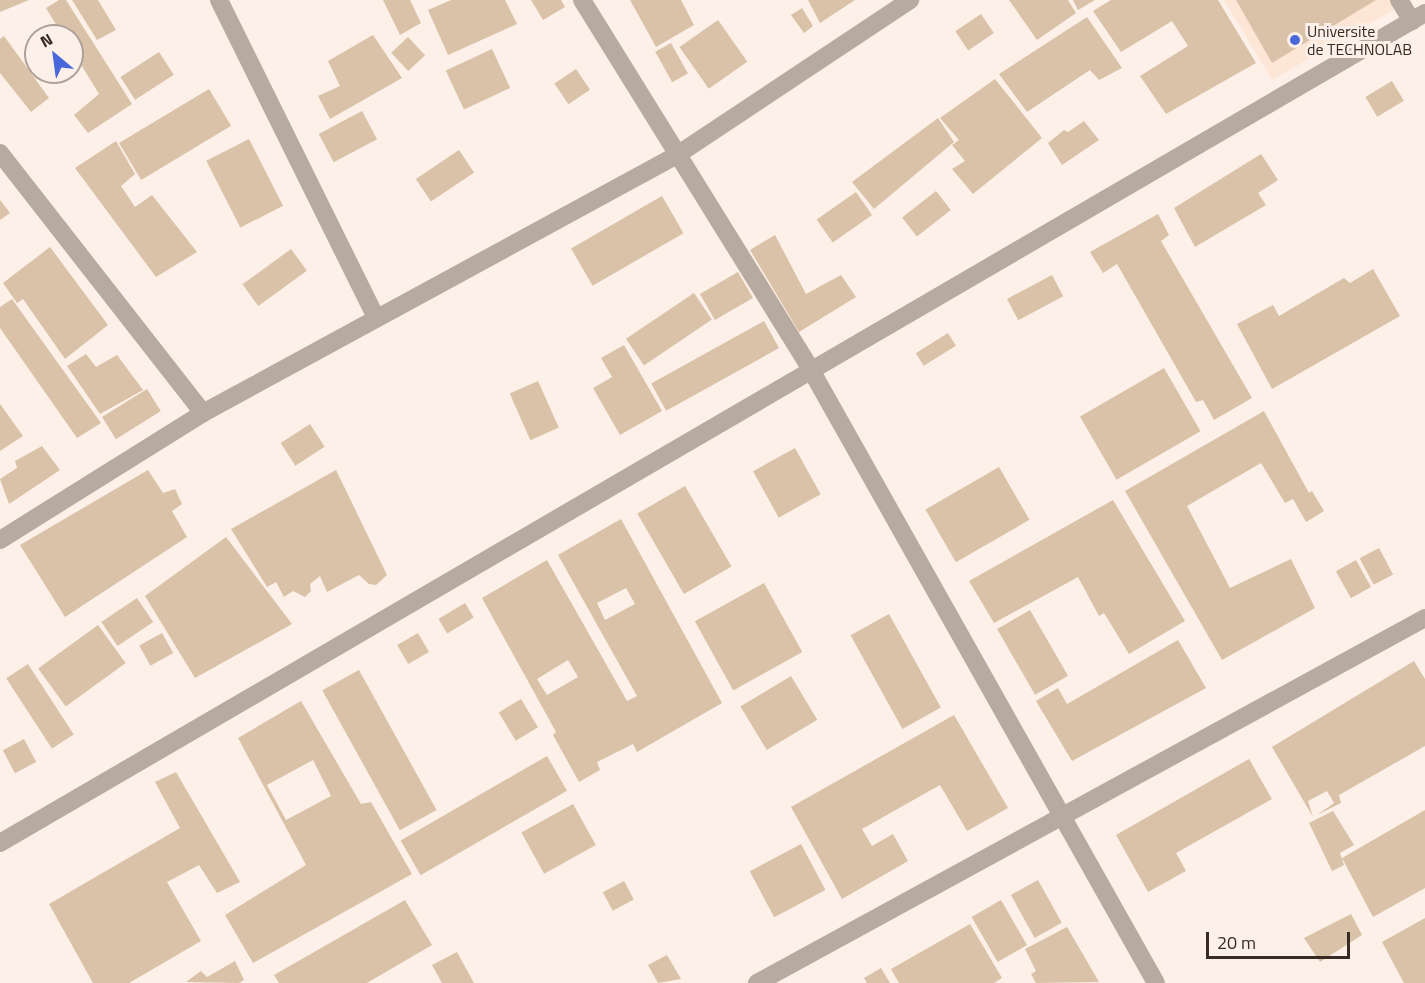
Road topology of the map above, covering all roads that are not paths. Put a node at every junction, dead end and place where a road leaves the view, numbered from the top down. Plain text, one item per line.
1 (219, 0) edge
2 (582, 0) edge
3 (910, 0) edge
4 (1400, 0) edge
5 (1418, 17) edge
6 (0, 153) edge
7 (677, 155) junction
8 (376, 317) junction
9 (812, 370) junction
10 (203, 413) junction
11 (0, 540) edge
12 (1425, 618) edge
13 (1062, 816) junction
14 (0, 843) edge
15 (757, 983) edge
16 (1156, 983) edge

1 - 8 street
2 - 7 street
3 - 7 street
4 - 5 street
5 - 9 street
6 - 10 street
7 - 8 street
7 - 9 street
8 - 10 street
9 - 13 street
9 - 14 street
10 - 11 street
12 - 13 street
13 - 15 street
13 - 16 street

